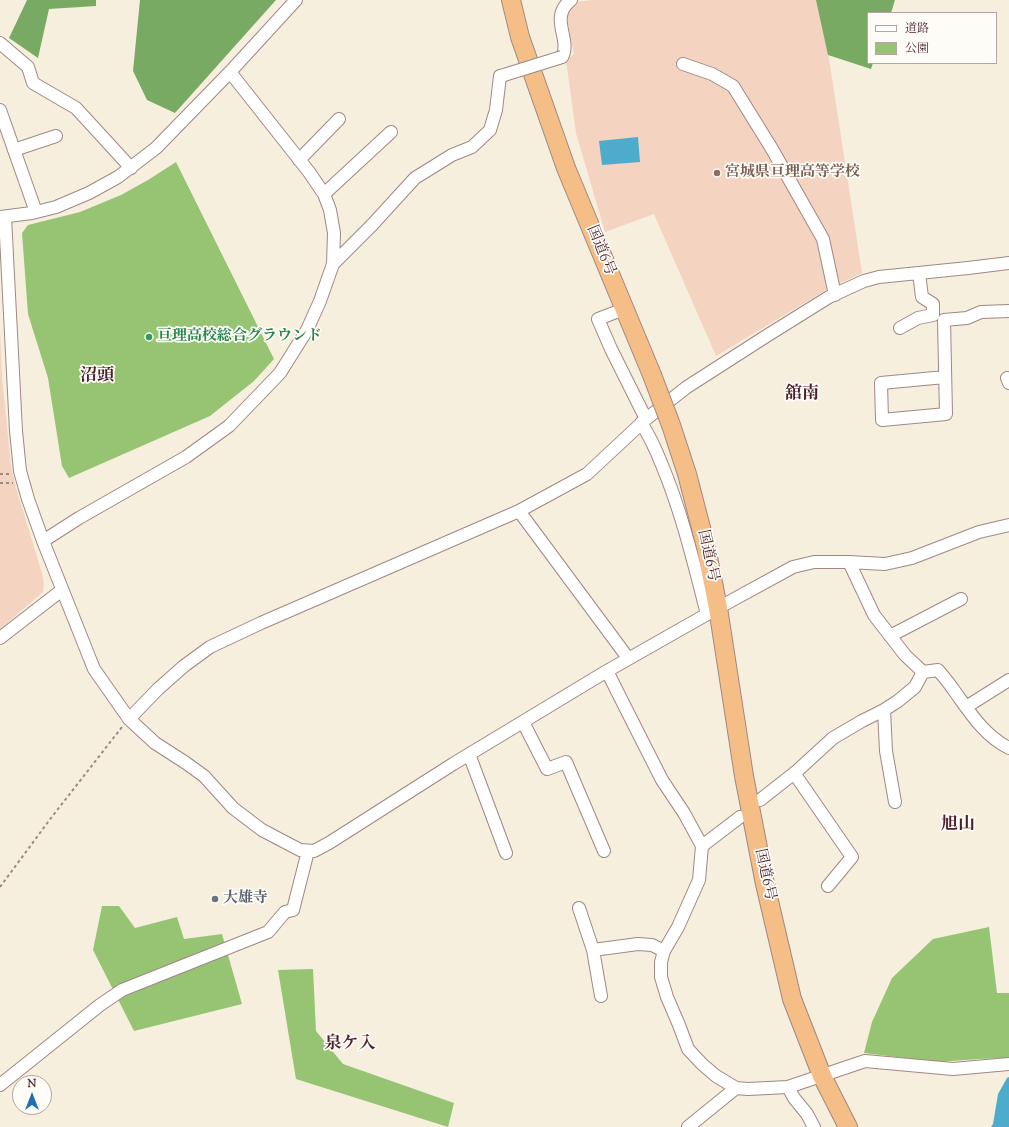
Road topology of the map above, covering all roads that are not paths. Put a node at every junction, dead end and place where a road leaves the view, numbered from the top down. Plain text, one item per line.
1 (296, 0) edge
2 (511, 0) edge
3 (571, 0) edge
4 (0, 43) edge
5 (683, 64) dead end
6 (230, 72) junction
7 (0, 110) edge
8 (339, 119) dead end
9 (391, 132) dead end
10 (56, 136) dead end
11 (14, 150) junction
12 (299, 160) junction
13 (131, 168) junction
14 (324, 194) junction
15 (36, 212) junction
16 (2, 217) edge
17 (1009, 263) edge
18 (332, 264) junction
19 (919, 273) junction
20 (832, 296) junction
21 (624, 309) junction
22 (1009, 311) edge
23 (900, 328) dead end
24 (946, 377) junction
25 (644, 421) junction
26 (519, 510) junction
27 (1009, 525) edge
28 (43, 541) junction
29 (849, 562) junction
30 (62, 590) junction
31 (961, 599) dead end
32 (712, 611) junction
33 (890, 636) junction
34 (0, 638) edge
35 (628, 658) junction
36 (607, 671) junction
37 (923, 672) junction
38 (1009, 680) edge
39 (966, 707) junction
40 (884, 710) junction
41 (129, 719) junction
42 (523, 722) junction
43 (1009, 748) edge
44 (470, 754) junction
45 (794, 773) junction
46 (760, 800) dead end
47 (895, 802) dead end
48 (740, 817) dead end
49 (702, 846) junction
50 (308, 851) junction
51 (604, 851) dead end
52 (506, 854) dead end
53 (828, 886) dead end
54 (579, 908) dead end
55 (592, 950) junction
56 (664, 951) junction
57 (601, 996) dead end
58 (1009, 1064) edge
59 (822, 1076) junction
60 (0, 1085) edge
61 (788, 1087) junction
62 (736, 1088) junction
63 (688, 1127) edge
64 (814, 1127) edge
65 (848, 1127) edge

1 - 6 street
2 - 21 highway, 国道6号
3 - 18 street, bridge
4 - 13 street
5 - 20 street
6 - 12 street
6 - 13 street
7 - 11 street
8 - 12 street
9 - 14 street
10 - 11 street
11 - 15 street
12 - 14 street
13 - 15 street
14 - 18 street
15 - 16 street
16 - 28 street
17 - 19 street
18 - 28 street
19 - 20 street
19 - 23 street
20 - 25 street
21 - 25 street
21 - 32 highway, 国道6号, bridge
22 - 24 street
24 - 24 street
25 - 26 street
25 - 32 street
26 - 35 street
26 - 41 street
27 - 29 street
28 - 30 street
29 - 32 street
29 - 33 street
30 - 34 street
30 - 41 street
31 - 33 street
32 - 35 street
32 - 59 highway, 国道6号
33 - 37 street
35 - 36 street
36 - 42 street
36 - 49 street
37 - 39 street
37 - 40 street
38 - 39 street
39 - 43 street
40 - 45 street
40 - 47 street
41 - 50 street
42 - 44 street
42 - 51 street
44 - 50 street
44 - 52 street
45 - 46 street
45 - 53 street
48 - 49 street
49 - 56 street
50 - 60 street
54 - 55 street
55 - 56 street
55 - 57 street
56 - 62 street
58 - 59 street
59 - 61 street
59 - 65 highway, 国道6号
61 - 62 street
61 - 64 street
62 - 63 street

